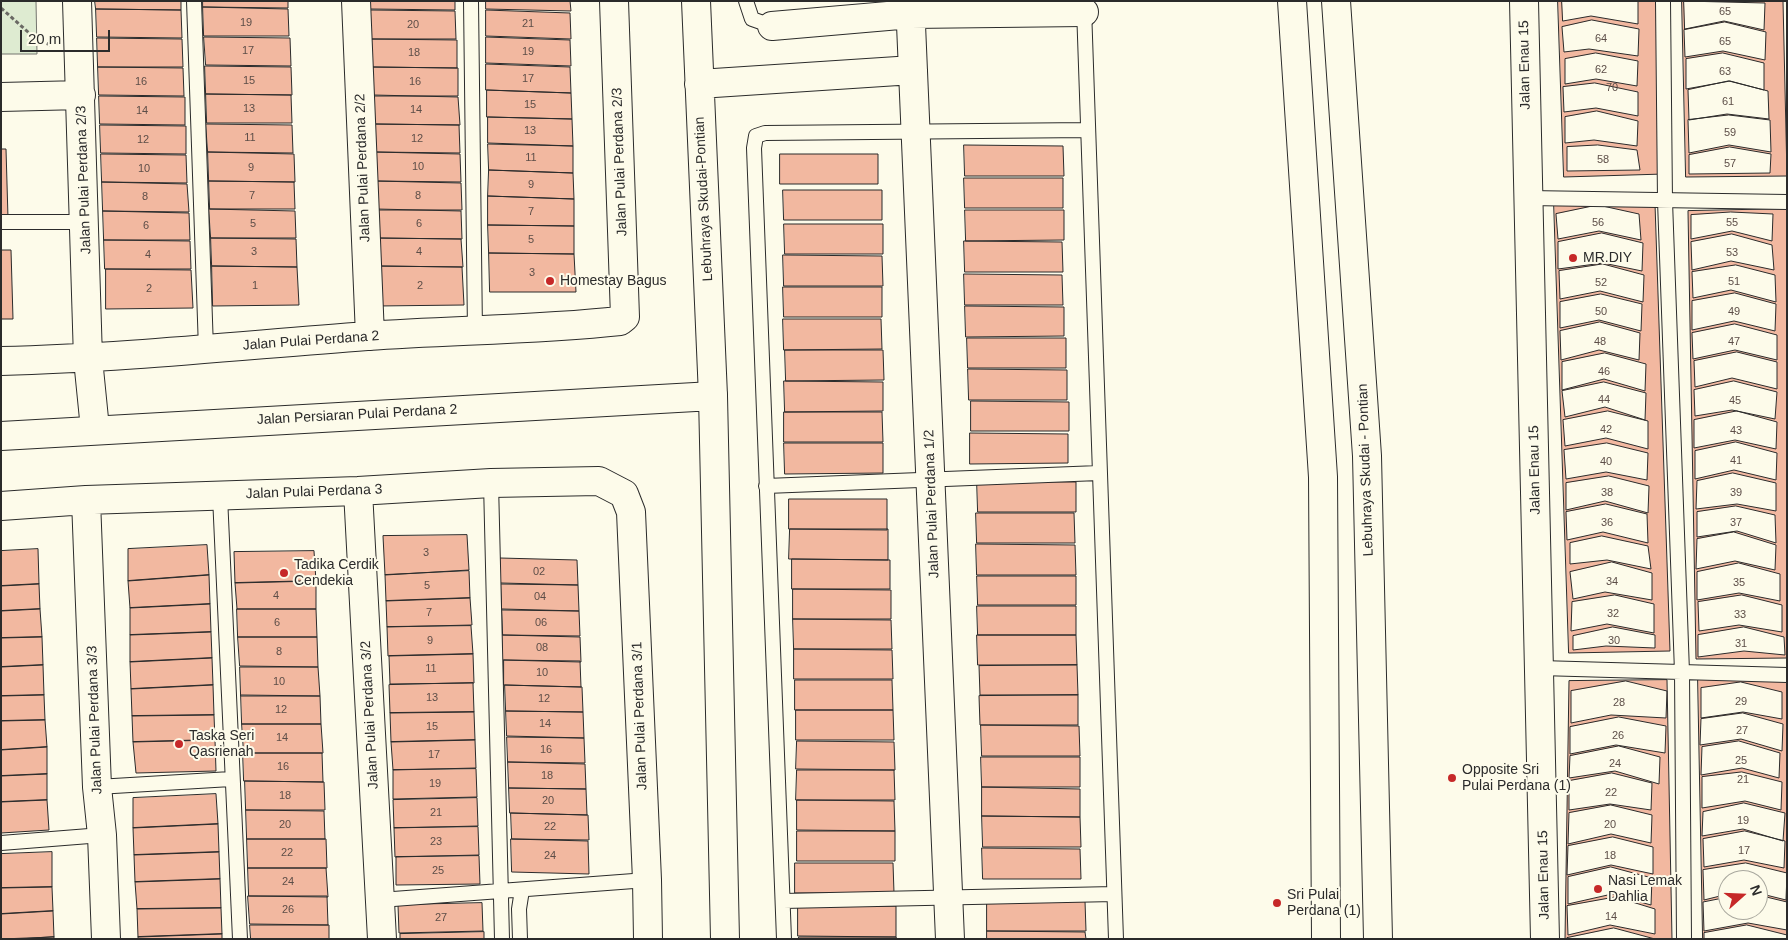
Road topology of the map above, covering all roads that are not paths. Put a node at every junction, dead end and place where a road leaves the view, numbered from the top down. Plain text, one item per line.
1 (77, 1) edge
2 (194, 1) edge
3 (356, 1) edge
4 (471, 1) edge
5 (614, 1) edge
6 (696, 1) edge
7 (746, 1) edge
8 (1292, 1) edge
9 (1336, 1) edge
10 (1524, 1) edge
11 (1663, 1) edge
12 (1084, 6) edge
13 (910, 8) edge
14 (772, 26) joint
15 (912, 70) junction
16 (699, 84) junction
17 (81, 95) junction
18 (1, 97) edge
19 (915, 130) junction
20 (1088, 130) junction
21 (1528, 198) junction
22 (1665, 201) junction
23 (1787, 202) edge
24 (1, 222) edge
25 (85, 222) junction
26 (620, 321) joint
27 (475, 332) junction
28 (370, 336) junction
29 (206, 349) junction
30 (88, 359) junction
31 (1, 361) edge
32 (713, 396) junction
33 (95, 429) junction
34 (1, 436) edge
35 (1099, 473) junction
36 (931, 478) junction
37 (491, 483) junction
38 (766, 486) junction
39 (358, 491) junction
40 (624, 494) joint
41 (220, 496) junction
42 (86, 500) junction
43 (1, 506) edge
44 (1540, 668) junction
45 (1682, 672) junction
46 (1787, 675) edge
47 (231, 779) junction
48 (97, 788) junction
49 (102, 835) junction
50 (1, 843) edge
51 (647, 880) junction
52 (522, 890) junction
53 (500, 892) junction
54 (1114, 894) junction
55 (948, 896) junction
56 (380, 900) junction
57 (783, 901) junction
58 (106, 939) edge
59 (240, 939) edge
60 (382, 939) edge
61 (502, 939) edge
62 (520, 939) edge
63 (648, 939) edge
64 (726, 939) edge
65 (784, 939) edge
66 (950, 939) edge
67 (1116, 939) edge
68 (1326, 939) edge
69 (1378, 939) edge
70 (1545, 939) edge
71 (1684, 939) edge

1 - 17 main road, Jalan Pulai Perdana 2/3
2 - 29 lane
3 - 28 main road, Jalan Pulai Perdana 2/2
4 - 27 lane
5 - 26 main road, Jalan Pulai Perdana 2/3
6 - 16 main road, Lebuhraya Skudai-Pontian
7 - 14 lane
8 - 68 main road
9 - 69 main road, Lebuhraya Skudai - Pontian
10 - 21 main road, Jalan Enau 15
11 - 22 lane
12 - 13 main road
12 - 20 lane
13 - 14 main road
13 - 15 main road, Jalan Pulai Perdana 1/2
15 - 16 main road
15 - 19 main road, Jalan Pulai Perdana 1/2
16 - 32 main road, Lebuhraya Skudai-Pontian
17 - 18 main road
17 - 25 main road, Jalan Pulai Perdana 2/3
19 - 20 lane
19 - 36 main road, Jalan Pulai Perdana 1/2
19 - 38 lane
20 - 35 lane
21 - 22 lane
21 - 44 main road, Jalan Enau 15
22 - 23 lane
22 - 45 lane
24 - 25 lane
25 - 30 main road, Jalan Pulai Perdana 2/3
26 - 27 main road, Jalan Pulai Perdana 2
27 - 28 main road, Jalan Pulai Perdana 2
28 - 29 main road, Jalan Pulai Perdana 2
29 - 30 main road, Jalan Pulai Perdana 2
30 - 31 main road, Jalan Pulai Perdana 2
30 - 33 main road, Jalan Pulai Perdana 2/3
32 - 33 main road, Jalan Persiaran Pulai Perdana 2
32 - 64 main road, Lebuhraya Skudai-Pontian
33 - 34 main road, Jalan Persiaran Pulai Perdana 2
35 - 36 lane
35 - 54 lane
36 - 38 lane
36 - 55 main road, Jalan Pulai Perdana 1/2
37 - 39 main road, Jalan Pulai Perdana 3
37 - 40 main road, Jalan Pulai Perdana 3
37 - 53 lane
38 - 57 lane
39 - 41 main road, Jalan Pulai Perdana 3
39 - 56 main road, Jalan Pulai Perdana 3/2
40 - 51 main road, Jalan Pulai Perdana 3/1
41 - 42 main road, Jalan Pulai Perdana 3
41 - 47 lane
42 - 43 main road, Jalan Pulai Perdana 3
42 - 48 main road, Jalan Pulai Perdana 3/3
44 - 45 lane
44 - 70 main road, Jalan Enau 15
45 - 46 lane
45 - 71 lane
47 - 48 lane
47 - 59 lane
48 - 49 main road, Jalan Pulai Perdana 3/3
49 - 50 lane
49 - 58 main road, Jalan Pulai Perdana 3/3
51 - 52 lane
51 - 63 main road, Jalan Pulai Perdana 3/1
52 - 53 lane
52 - 62 lane
53 - 56 lane
53 - 61 lane
54 - 55 lane
54 - 67 lane
55 - 57 lane
55 - 66 main road, Jalan Pulai Perdana 1/2
56 - 60 main road, Jalan Pulai Perdana 3/2
57 - 65 lane

